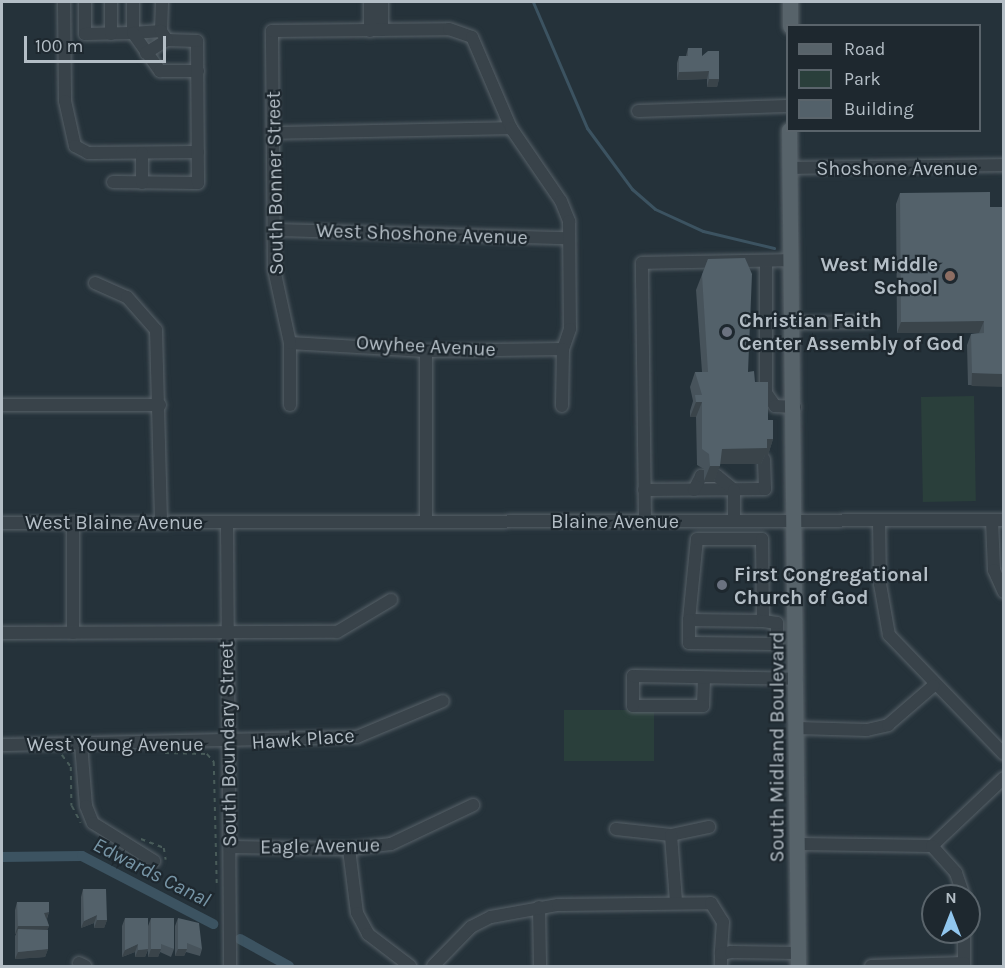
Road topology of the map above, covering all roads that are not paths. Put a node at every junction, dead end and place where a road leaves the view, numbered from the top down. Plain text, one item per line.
1 (64, 2) edge
2 (85, 2) edge
3 (111, 2) edge
4 (133, 2) edge
5 (162, 2) edge
6 (370, 2) edge
7 (382, 2) edge
8 (790, 2) edge
9 (790, 24) edge
10 (376, 31) junction
11 (133, 33) junction
12 (111, 34) junction
13 (164, 35) junction
14 (146, 53) junction
15 (198, 71) junction
16 (786, 106) edge
17 (638, 111) dead end
18 (511, 128) junction
19 (789, 132) edge
20 (274, 133) junction
21 (198, 152) junction
22 (142, 153) junction
23 (1004, 165) edge
24 (791, 168) junction
25 (113, 182) dead end
26 (142, 183) junction
27 (274, 230) junction
28 (569, 238) junction
29 (792, 260) junction
30 (766, 261) junction
31 (95, 283) dead end
32 (872, 322) dead end
33 (793, 323) junction
34 (290, 343) junction
35 (562, 350) junction
36 (426, 351) junction
37 (2, 405) edge
38 (160, 405) junction
39 (290, 405) dead end
40 (562, 406) dead end
41 (795, 407) junction
42 (764, 459) edge
43 (644, 490) junction
44 (734, 490) junction
45 (734, 520) junction
46 (797, 520) junction
47 (879, 520) junction
48 (998, 520) edge
49 (161, 521) junction
50 (426, 521) junction
51 (645, 521) junction
52 (73, 522) junction
53 (227, 522) junction
54 (2, 523) edge
55 (1004, 592) edge
56 (391, 600) dead end
57 (689, 620) junction
58 (763, 621) junction
59 (777, 623) junction
60 (797, 624) junction
61 (227, 632) junction
62 (2, 633) edge
63 (73, 633) junction
64 (704, 678) junction
65 (797, 679) junction
66 (933, 686) junction
67 (443, 701) dead end
68 (797, 728) junction
69 (81, 744) junction
70 (228, 744) junction
71 (2, 745) edge
72 (1004, 754) edge
73 (1004, 778) edge
74 (473, 805) dead end
75 (709, 827) dead end
76 (616, 829) dead end
77 (671, 835) junction
78 (799, 844) junction
79 (230, 846) junction
80 (932, 846) junction
81 (349, 849) junction
82 (155, 866) road end
83 (960, 884) edge
84 (676, 902) junction
85 (539, 907) junction
86 (964, 944) edge
87 (798, 959) edge
88 (721, 960) edge
89 (964, 965) edge
90 (230, 966) edge
91 (410, 966) edge
92 (433, 966) edge
93 (540, 966) edge
94 (871, 966) edge

1 - 22 street
2 - 12 street
3 - 12 street
4 - 11 street
5 - 13 street
6 - 10 street
7 - 10 street
8 - 9 main road
10 - 18 street
10 - 20 street, South Bonner Street
11 - 12 street
11 - 13 street
11 - 14 street
13 - 14 street
13 - 15 street
14 - 15 street
15 - 21 street
16 - 17 street
18 - 20 street
18 - 28 street
19 - 24 main road, South Midland Boulevard
20 - 27 street, South Bonner Street
21 - 22 street
21 - 26 street
22 - 26 street
23 - 24 street, Shoshone Avenue
24 - 29 main road, South Midland Boulevard
25 - 26 street
27 - 28 street, West Shoshone Avenue
27 - 34 street, South Bonner Street
28 - 35 street
29 - 30 street
29 - 33 main road, South Midland Boulevard
30 - 41 street
30 - 43 street
31 - 38 street
32 - 33 street
33 - 41 main road, South Midland Boulevard
34 - 36 street, Owyhee Avenue
34 - 39 street, South Bonner Street
35 - 36 street, Owyhee Avenue
35 - 40 street
36 - 50 street
37 - 38 street
38 - 49 street
41 - 46 main road, South Midland Boulevard
42 - 44 street
43 - 44 street
43 - 51 street
44 - 45 street
45 - 46 street, Blaine Avenue
45 - 51 street, Blaine Avenue
46 - 47 street, Blaine Avenue
46 - 60 main road, South Midland Boulevard
47 - 48 street, Blaine Avenue
47 - 66 street
48 - 55 street
49 - 52 street, West Blaine Avenue
49 - 53 street, West Blaine Avenue
50 - 51 street, Blaine Avenue
50 - 53 street, Blaine Avenue
52 - 54 street, West Blaine Avenue
52 - 63 street
53 - 61 street, South Boundary Street
56 - 61 street
57 - 58 street
57 - 58 street
57 - 59 street
58 - 59 street
59 - 60 street
60 - 65 main road, South Midland Boulevard
61 - 63 street
61 - 70 street, South Boundary Street
62 - 63 street
64 - 64 street
64 - 65 street
65 - 68 main road, South Midland Boulevard
66 - 68 street
66 - 72 street
67 - 70 street, Hawk Place
68 - 78 main road, South Midland Boulevard
69 - 70 street, West Young Avenue
69 - 71 street, West Young Avenue
69 - 82 street
70 - 79 street, South Boundary Street
73 - 80 street
74 - 81 street, Eagle Avenue
75 - 77 street
76 - 77 street
77 - 84 street
78 - 80 street
78 - 87 main road, South Midland Boulevard
79 - 81 street, Eagle Avenue
79 - 90 street, South Boundary Street
80 - 83 street
81 - 91 street
84 - 85 street
84 - 88 street
85 - 92 street
85 - 93 street
86 - 89 street
87 - 88 street
89 - 94 street

